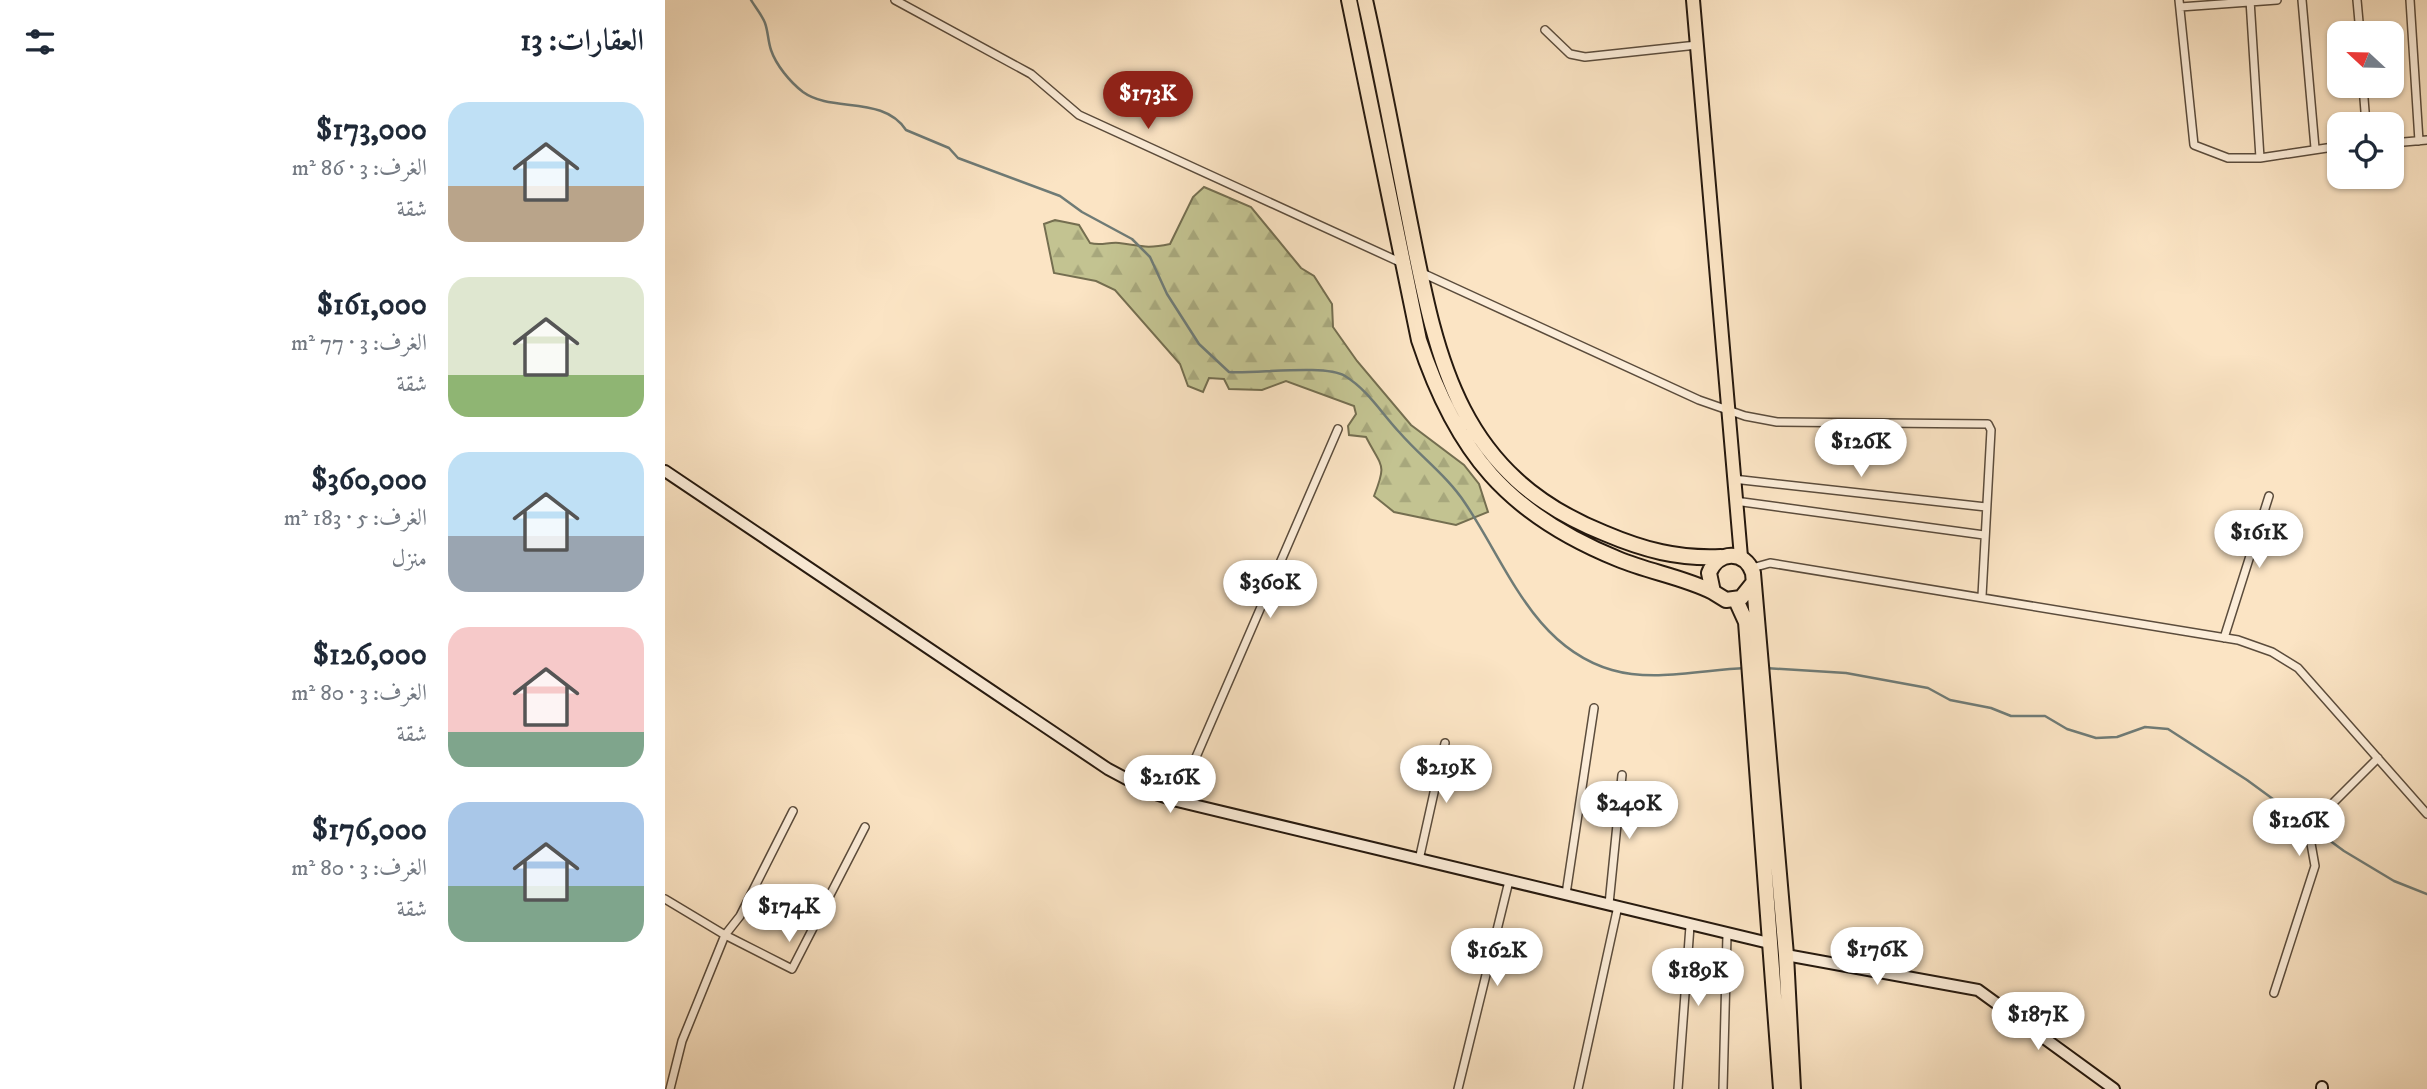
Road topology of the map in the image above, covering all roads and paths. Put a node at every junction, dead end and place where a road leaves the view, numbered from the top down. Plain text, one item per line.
1 (895, 0) edge
2 (1349, 0) edge
3 (1364, 0) edge
4 (1693, 0) edge
5 (2277, 0) edge
6 (2302, 0) edge
7 (2357, 0) edge
8 (2410, 0) edge
9 (2250, 1) edge
10 (2179, 4) edge
11 (2359, 21) edge
12 (1545, 30) dead end
13 (1697, 45) junction
14 (2423, 140) edge
15 (2404, 142) edge
16 (2327, 147) edge
17 (2315, 148) junction
18 (2260, 158) junction
19 (1402, 263) junction
20 (1420, 272) junction
21 (1728, 412) junction
22 (1338, 429) dead end
23 (665, 471) edge
24 (1733, 479) junction
25 (2269, 496) dead end
26 (1734, 501) junction
27 (1986, 507) junction
28 (1985, 535) junction
29 (1721, 557) junction
30 (1749, 569) junction
31 (1713, 592) junction
32 (1982, 596) junction
33 (1736, 600) junction
34 (2224, 638) junction
35 (1754, 657) junction
36 (1756, 682) junction
37 (1594, 708) dead end
38 (1445, 743) dead end
39 (2378, 758) junction
40 (1622, 775) dead end
41 (1177, 801) junction
42 (793, 811) dead end
43 (2427, 814) edge
44 (865, 827) dead end
45 (1419, 860) junction
46 (1509, 881) junction
47 (1566, 894) junction
48 (665, 898) edge
49 (1613, 905) junction
50 (1690, 926) junction
51 (1727, 934) junction
52 (725, 935) junction
53 (1769, 943) junction
54 (1786, 955) junction
55 (2274, 993) dead end
56 (670, 1089) edge
57 (1458, 1089) edge
58 (1578, 1089) edge
59 (1678, 1089) edge
60 (1723, 1089) edge
61 (1780, 1089) edge
62 (1793, 1089) edge
63 (2114, 1089) edge

1 - 19 street
2 - 19 highway
3 - 20 highway
4 - 13 main road
5 - 9 street
6 - 17 street
7 - 11 street
8 - 14 street
9 - 10 street
9 - 18 street
10 - 18 street
12 - 13 street
13 - 21 main road
14 - 15 street
16 - 17 street
17 - 18 street
19 - 31 highway
20 - 21 street
20 - 29 highway
21 - 24 main road
21 - 27 street
22 - 41 street
23 - 41 street
24 - 26 main road
24 - 27 street
25 - 34 street
26 - 28 street
26 - 30 main road
27 - 28 street
28 - 32 street
29 - 30 highway
29 - 31 highway
30 - 32 street
30 - 33 highway
30 - 35 highway
31 - 33 highway
32 - 34 street
33 - 35 highway
34 - 39 street
35 - 36 highway
36 - 53 highway
36 - 54 highway
37 - 47 street
38 - 45 street
39 - 43 street
39 - 55 street
40 - 49 street
41 - 45 street
42 - 52 street
44 - 52 street
45 - 46 street
46 - 47 street
46 - 57 street
47 - 49 street
48 - 52 street
49 - 50 street
49 - 58 street
50 - 51 street
50 - 59 street
51 - 53 street
51 - 60 street
52 - 56 street
53 - 61 highway
54 - 62 highway
54 - 63 street

